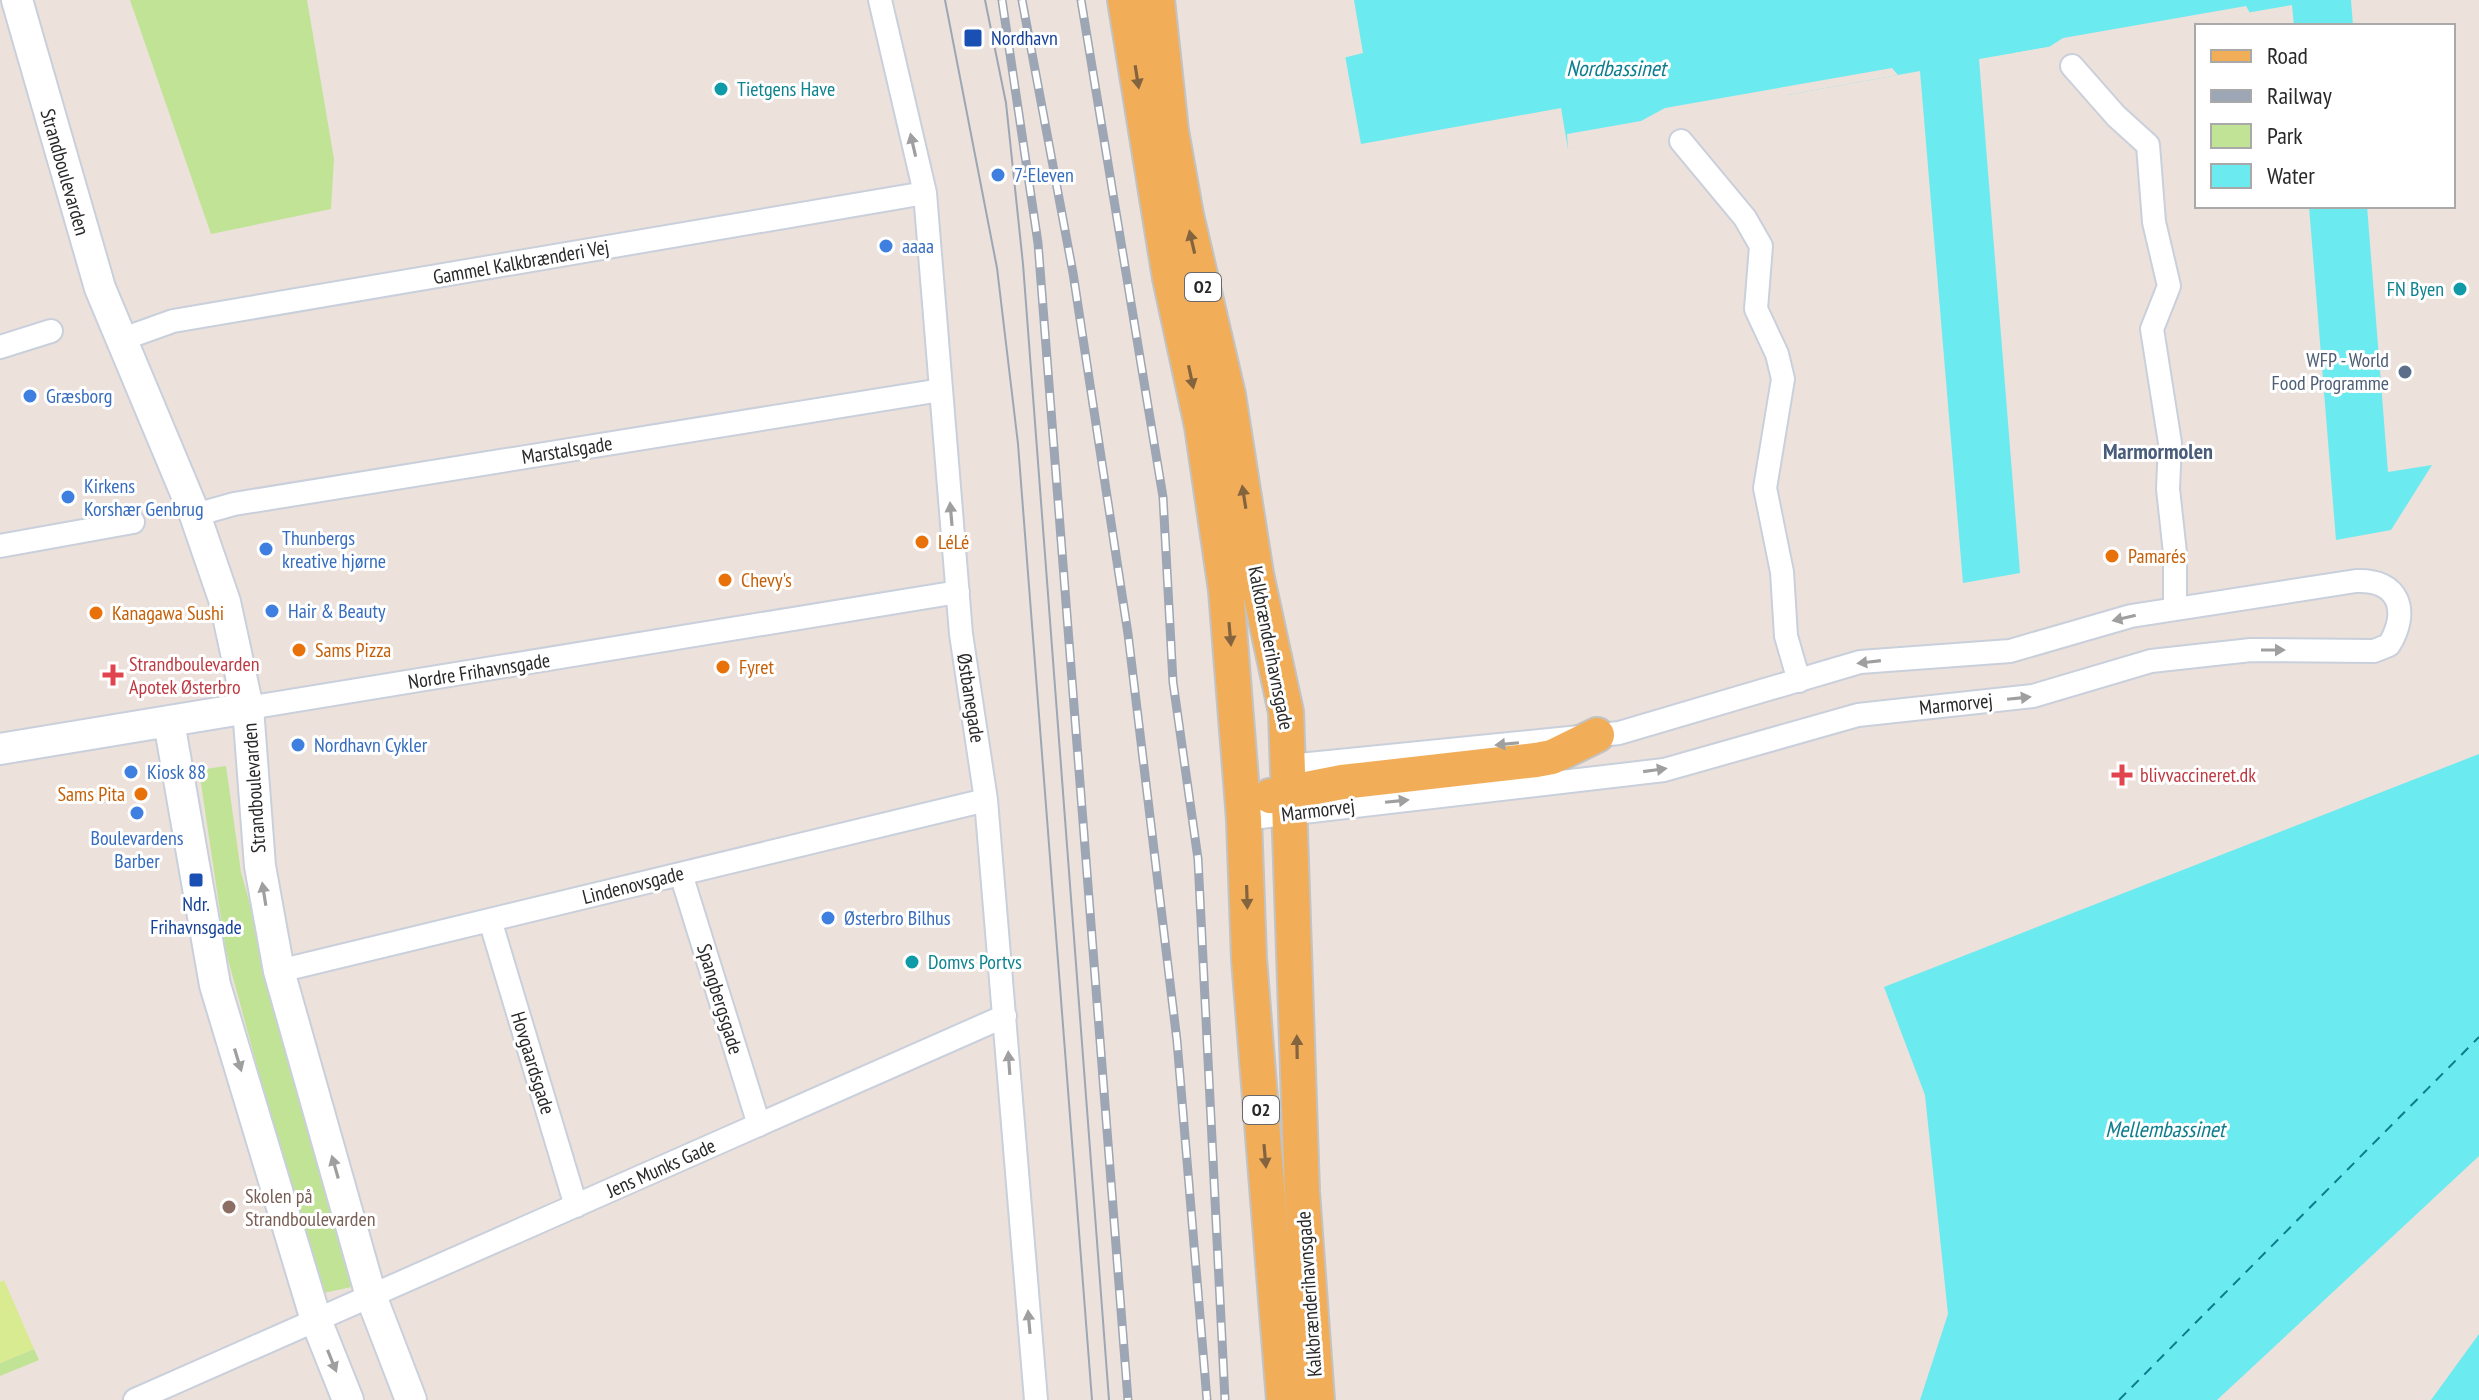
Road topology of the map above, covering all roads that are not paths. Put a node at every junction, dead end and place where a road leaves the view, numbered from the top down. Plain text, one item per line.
1 (17, 0) edge
2 (880, 0) edge
3 (1125, 0) edge
4 (1157, 0) edge
5 (2072, 66) dead end
6 (1681, 141) dead end
7 (925, 193) junction
8 (51, 331) dead end
9 (120, 340) junction
10 (0, 347) edge
11 (941, 390) junction
12 (195, 515) junction
13 (133, 522) dead end
14 (0, 546) edge
15 (958, 592) junction
16 (2175, 609) junction
17 (1799, 681) junction
18 (248, 708) junction
19 (169, 722) junction
20 (1597, 735) joint
21 (0, 749) edge
22 (1291, 790) junction
23 (986, 800) junction
24 (1244, 819) junction
25 (681, 874) junction
26 (490, 920) junction
27 (279, 971) junction
28 (1005, 1016) junction
29 (759, 1125) junction
30 (576, 1206) junction
31 (371, 1296) junction
32 (316, 1320) junction
33 (135, 1400) edge
34 (348, 1400) edge
35 (411, 1400) edge
36 (1036, 1400) edge
37 (1284, 1400) edge
38 (1317, 1400) edge

1 - 9 street, Strandboulevarden
7 -> 2 street, Østbanegade
3 -> 24 main road, Kalkbrænderihavnsgade / O2
22 -> 4 main road, Kalkbrænderihavnsgade / O2
5 - 16 street
6 - 17 street
7 - 9 street, Gammel Kalkbrænderi Vej
7 - 11 street, Østbanegade
8 - 10 street
9 - 12 street, Strandboulevarden
11 - 12 street, Marstalsgade
15 -> 11 street, Østbanegade
12 - 18 street, Strandboulevarden
13 - 14 street
15 - 18 street, Nordre Frihavnsgade
15 - 23 street, Østbanegade
16 -> 17 street, Marmorvej
22 -> 16 street, Marmorvej
17 - 20 street, Marmorvej
18 - 19 street, Nordre Frihavnsgade
27 -> 18 street, Strandboulevarden
19 - 21 street, Nordre Frihavnsgade
19 -> 32 street
20 -> 22 main road
22 - 24 main road
38 -> 22 main road, Kalkbrænderihavnsgade / O2
23 - 25 street, Lindenovsgade
23 - 28 street, Østbanegade
24 -> 37 main road, Kalkbrænderihavnsgade / O2
25 - 26 street, Lindenovsgade
25 - 29 street, Spangbergsgade
26 - 27 street, Lindenovsgade
26 - 30 street, Hovgaardsgade
31 -> 27 street, Strandboulevarden
28 - 29 street, Jens Munks Gade
36 -> 28 street, Østbanegade
29 - 30 street, Jens Munks Gade
30 - 31 street, Jens Munks Gade
31 - 32 street, Jens Munks Gade
31 - 35 street, Strandboulevarden
32 - 33 street, Jens Munks Gade
32 -> 34 street

